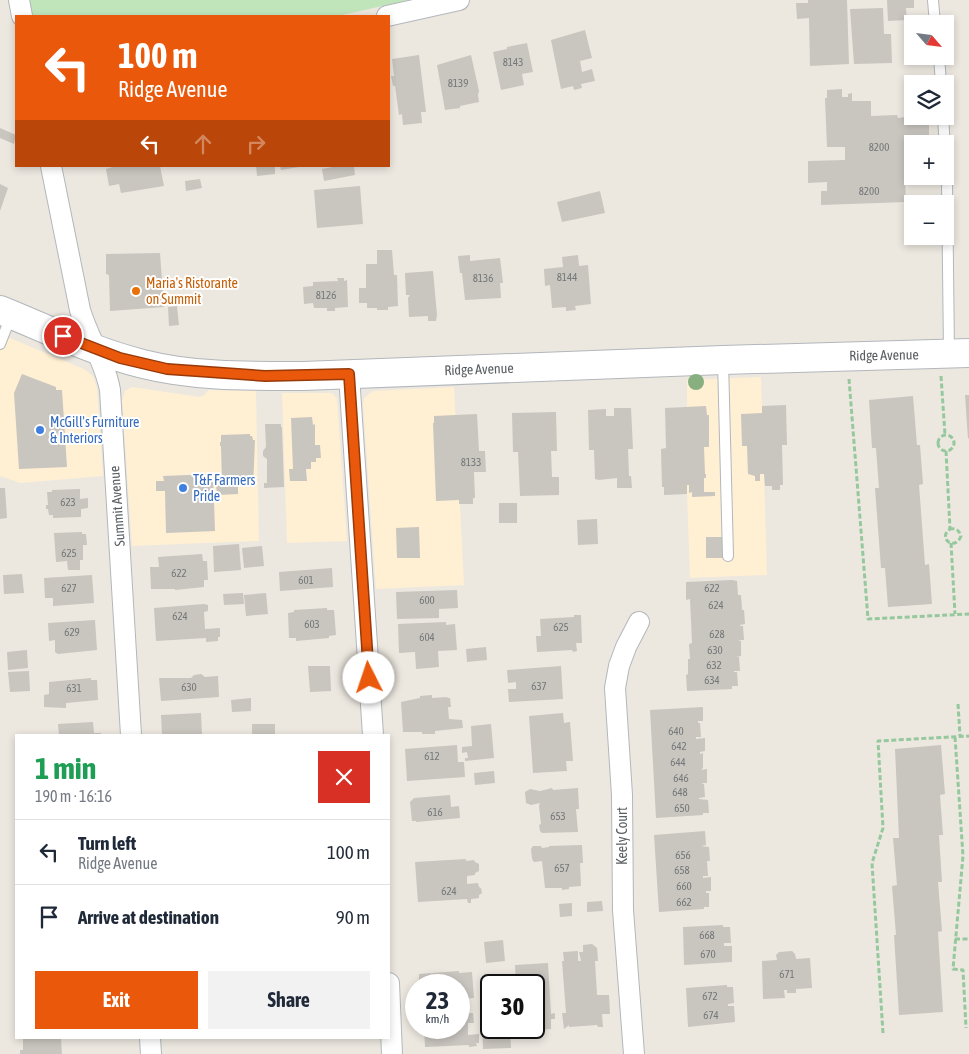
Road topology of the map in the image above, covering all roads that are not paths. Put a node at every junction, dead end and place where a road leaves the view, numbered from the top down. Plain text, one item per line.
1 (19, 0) edge
2 (459, 0) edge
3 (933, 0) edge
4 (22, 15) edge
5 (390, 15) edge
6 (934, 15) edge
7 (944, 125) edge
8 (51, 167) edge
9 (6, 313) edge
10 (0, 344) edge
11 (95, 349) junction
12 (723, 360) junction
13 (953, 361) edge
14 (349, 374) junction
15 (728, 556) dead end
16 (639, 622) dead end
17 (131, 734) edge
18 (373, 734) edge
19 (390, 1007) edge
20 (150, 1039) edge
21 (151, 1054) edge
22 (392, 1054) edge
23 (634, 1054) edge

1 - 4 street
2 - 5 street
3 - 6 lane
7 - 13 lane
8 - 11 street, Summit Avenue
9 - 10 lane
9 - 11 main road, Ridge Avenue
11 - 14 main road, Ridge Avenue
11 - 17 street, Summit Avenue
12 - 13 main road, Ridge Avenue
12 - 14 main road, Ridge Avenue
12 - 15 lane
14 - 18 street
16 - 23 street, Keely Court
19 - 22 street
20 - 21 street

